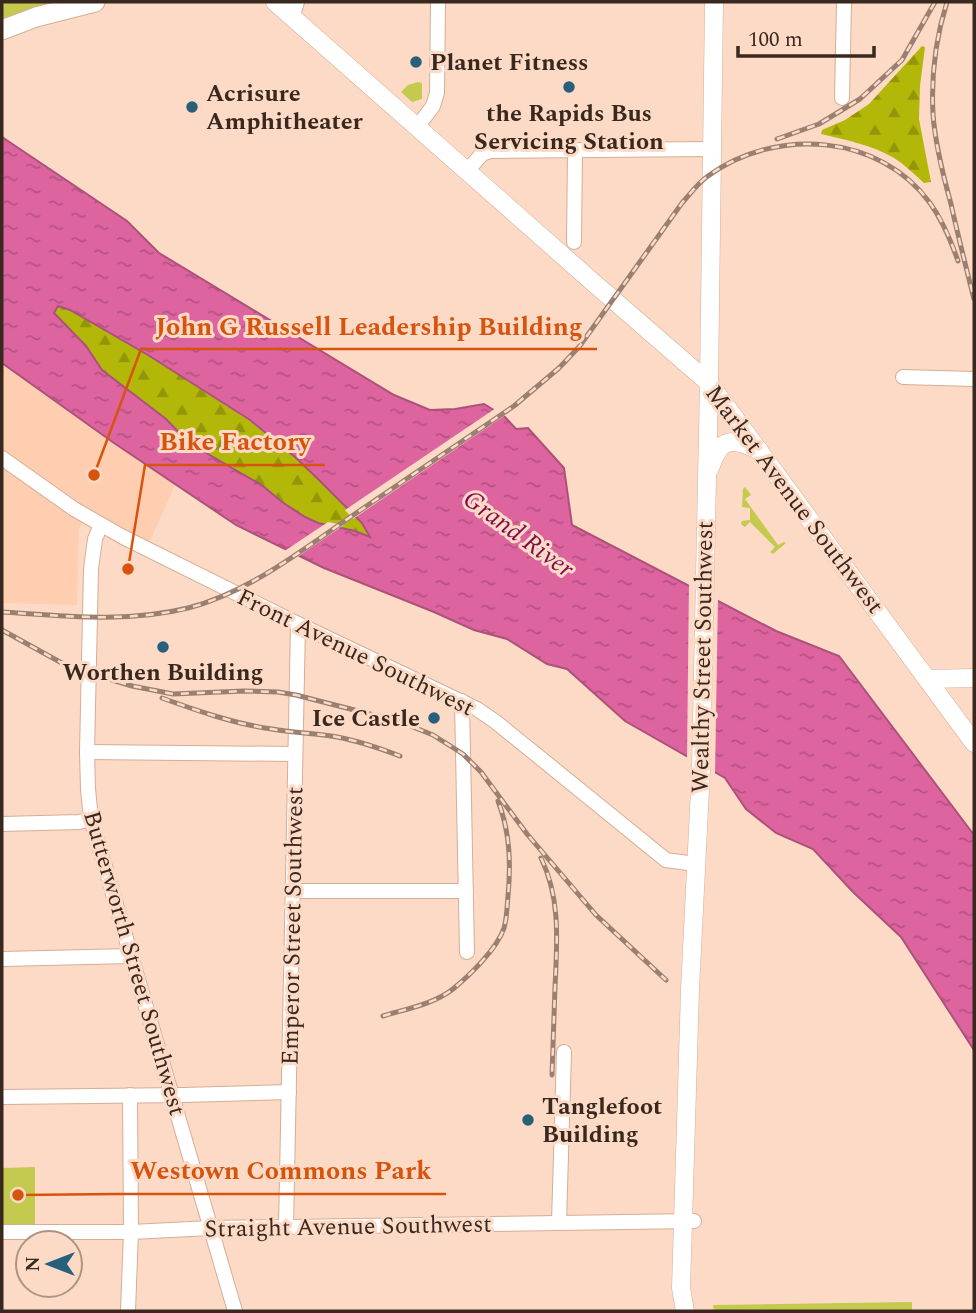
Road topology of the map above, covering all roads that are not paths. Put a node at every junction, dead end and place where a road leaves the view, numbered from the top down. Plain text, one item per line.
1 (95, 2) edge
2 (275, 2) edge
3 (438, 2) edge
4 (714, 2) edge
5 (844, 2) edge
6 (294, 9) edge
7 (2, 30) edge
8 (842, 98) dead end
9 (417, 127) junction
10 (712, 149) junction
11 (575, 151) junction
12 (467, 171) junction
13 (574, 243) dead end
14 (902, 377) dead end
15 (974, 379) edge
16 (709, 383) junction
17 (760, 450) junction
18 (2, 458) edge
19 (707, 477) junction
20 (101, 525) junction
21 (298, 624) junction
22 (928, 678) junction
23 (974, 678) edge
24 (462, 701) junction
25 (974, 743) edge
26 (88, 752) junction
27 (294, 754) junction
28 (91, 819) junction
29 (2, 824) edge
30 (695, 864) junction
31 (294, 891) junction
32 (466, 891) junction
33 (467, 951) dead end
34 (131, 956) junction
35 (2, 959) edge
36 (564, 1052) dead end
37 (289, 1092) junction
38 (131, 1095) junction
39 (172, 1095) junction
40 (2, 1097) edge
41 (688, 1221) junction
42 (559, 1223) junction
43 (211, 1228) junction
44 (286, 1228) junction
45 (2, 1232) edge
46 (131, 1232) junction
47 (128, 1311) edge
48 (235, 1311) edge
49 (685, 1311) edge

1 - 7 highway
2 - 6 main road, Market Avenue Southwest
3 - 9 street
4 - 10 main road, Wealthy Street Southwest
5 - 8 street
6 - 9 main road, Market Avenue Southwest
9 - 12 main road, Market Avenue Southwest
10 - 11 street
10 - 16 main road, Wealthy Street Southwest
11 - 12 street
11 - 13 street
12 - 16 main road, Market Avenue Southwest
14 - 15 street
16 - 17 main road, Market Avenue Southwest
16 - 19 main road, Wealthy Street Southwest
17 - 19 main road
17 - 22 main road, Market Avenue Southwest
18 - 20 street, Front Avenue Southwest
19 - 30 main road, Wealthy Street Southwest
20 - 21 street, Front Avenue Southwest
20 - 26 street, Butterworth Street Southwest
21 - 24 street, Front Avenue Southwest
21 - 27 street, Emperor Street Southwest
22 - 23 main road
22 - 25 main road, Market Avenue Southwest
24 - 30 street, Front Avenue Southwest
24 - 32 street
26 - 27 street
26 - 28 street, Butterworth Street Southwest
27 - 31 street, Emperor Street Southwest
28 - 29 street
28 - 34 street, Butterworth Street Southwest
30 - 41 main road, Wealthy Street Southwest
31 - 32 street
31 - 37 street, Emperor Street Southwest
32 - 33 street
34 - 35 street
34 - 39 street, Butterworth Street Southwest
36 - 42 street
37 - 39 street
37 - 44 street, Emperor Street Southwest
38 - 39 street
38 - 40 street
38 - 46 street
39 - 43 street, Butterworth Street Southwest
41 - 42 street, Straight Avenue Southwest
41 - 49 main road, Wealthy Street Southwest
42 - 44 street, Straight Avenue Southwest
43 - 44 street, Straight Avenue Southwest
43 - 46 street, Straight Avenue Southwest
43 - 48 street, Butterworth Street Southwest
45 - 46 street, Straight Avenue Southwest
46 - 47 street

